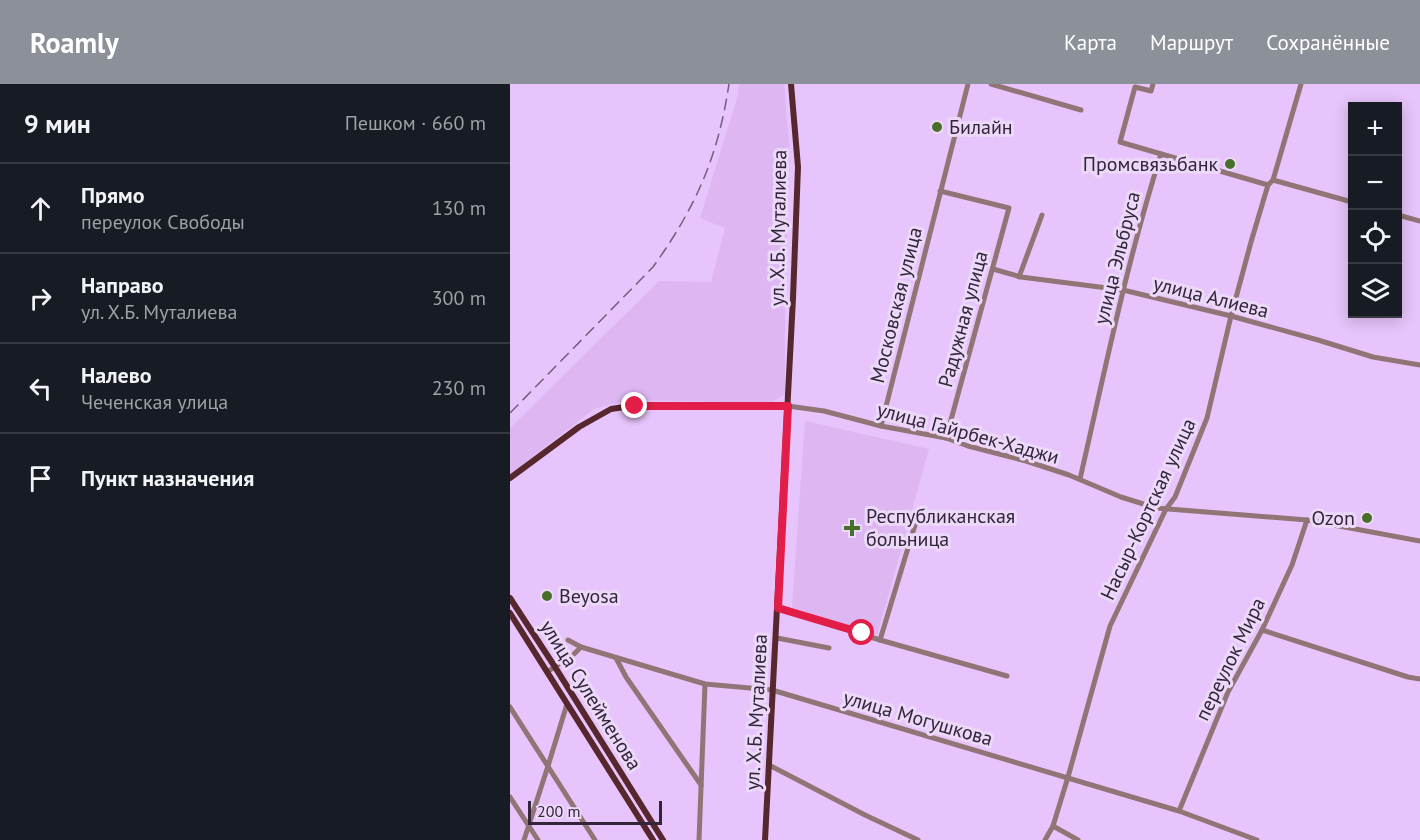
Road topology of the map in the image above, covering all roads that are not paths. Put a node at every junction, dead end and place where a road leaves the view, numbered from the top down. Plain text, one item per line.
1 (791, 84) edge
2 (968, 84) edge
3 (992, 84) edge
4 (1153, 84) edge
5 (1301, 84) edge
6 (1082, 110) dead end
7 (1161, 154) junction
8 (1270, 183) junction
9 (940, 191) junction
10 (1348, 201) edge
11 (1042, 215) dead end
12 (1402, 216) edge
13 (1420, 221) edge
14 (993, 269) junction
15 (1019, 277) junction
16 (1124, 290) junction
17 (1231, 316) junction
18 (1420, 365) edge
19 (788, 406) junction
20 (881, 426) junction
21 (946, 438) junction
22 (511, 477) edge
23 (1080, 479) junction
24 (1166, 510) junction
25 (1307, 520) junction
26 (915, 525) dead end
27 (1420, 541) edge
28 (510, 598) edge
29 (778, 608) junction
30 (510, 613) edge
31 (1262, 630) junction
32 (777, 638) junction
33 (568, 640) dead end
34 (880, 640) junction
35 (580, 647) junction
36 (829, 648) dead end
37 (616, 658) junction
38 (555, 667) junction
39 (547, 672) junction
40 (1007, 676) dead end
41 (1420, 679) edge
42 (705, 684) junction
43 (772, 690) junction
44 (567, 704) junction
45 (510, 707) edge
46 (769, 765) junction
47 (548, 766) junction
48 (1068, 777) junction
49 (701, 785) junction
50 (510, 797) edge
51 (1179, 811) junction
52 (529, 825) junction
53 (1053, 826) junction
54 (524, 840) edge
55 (538, 840) edge
56 (595, 840) edge
57 (653, 840) edge
58 (663, 840) edge
59 (699, 840) edge
60 (765, 840) edge
61 (918, 840) edge
62 (1045, 840) edge
63 (1078, 840) edge
64 (1257, 840) edge

1 - 19 main road, ул. Х.Б. Муталиева
2 - 9 street, Московская улица
3 - 6 street
4 - 7 street
5 - 8 street, Насыр-Кортская улица
7 - 8 street
7 - 16 street, улица Эльбруса
8 - 10 street
8 - 17 street, Насыр-Кортская улица
9 - 14 street, Радужная улица
9 - 20 street, Московская улица
11 - 15 street
12 - 13 street
14 - 15 street, улица Алиева
14 - 21 street, Радужная улица
15 - 16 street, улица Алиева
16 - 17 street, улица Алиева
16 - 23 street, улица Эльбруса
17 - 18 street, улица Алиева
17 - 24 street, Насыр-Кортская улица
19 - 20 street, улица Гайрбек-Хаджи
19 - 22 main road
19 - 29 main road, ул. Х.Б. Муталиева
20 - 21 street, улица Гайрбек-Хаджи
21 - 23 street, улица Гайрбек-Хаджи
23 - 24 street, улица Гайрбек-Хаджи
24 - 25 street, улица Гайрбек-Хаджи
24 - 48 street, Насыр-Кортская улица
25 - 27 street, улица Гайрбек-Хаджи
25 - 31 street, переулок Мира
26 - 34 street
28 - 38 main road, улица Сулейменова
29 - 32 main road, ул. Х.Б. Муталиева
29 - 34 street
30 - 39 main road, улица Сулейменова
31 - 41 street
31 - 51 street, переулок Мира
32 - 36 street
32 - 43 main road, ул. Х.Б. Муталиева
33 - 35 street, улица Могушкова
34 - 40 street
35 - 37 street, улица Могушкова
35 - 38 street
37 - 42 street, улица Могушкова
37 - 49 street
38 - 39 street
38 - 58 main road, улица Сулейменова
39 - 44 main road, улица Сулейменова
42 - 43 street, улица Могушкова
42 - 49 street
43 - 46 main road, ул. Х.Б. Муталиева
43 - 48 street, улица Могушкова
44 - 47 street
44 - 57 main road, улица Сулейменова
45 - 47 street
46 - 60 main road, ул. Х.Б. Муталиева
46 - 61 street
47 - 52 street
47 - 56 street
48 - 51 street, улица Могушкова
48 - 53 street, Насыр-Кортская улица
49 - 59 street
50 - 52 street
51 - 64 street, улица Могушкова
52 - 54 street
52 - 55 street
53 - 62 street, Насыр-Кортская улица
53 - 63 street

